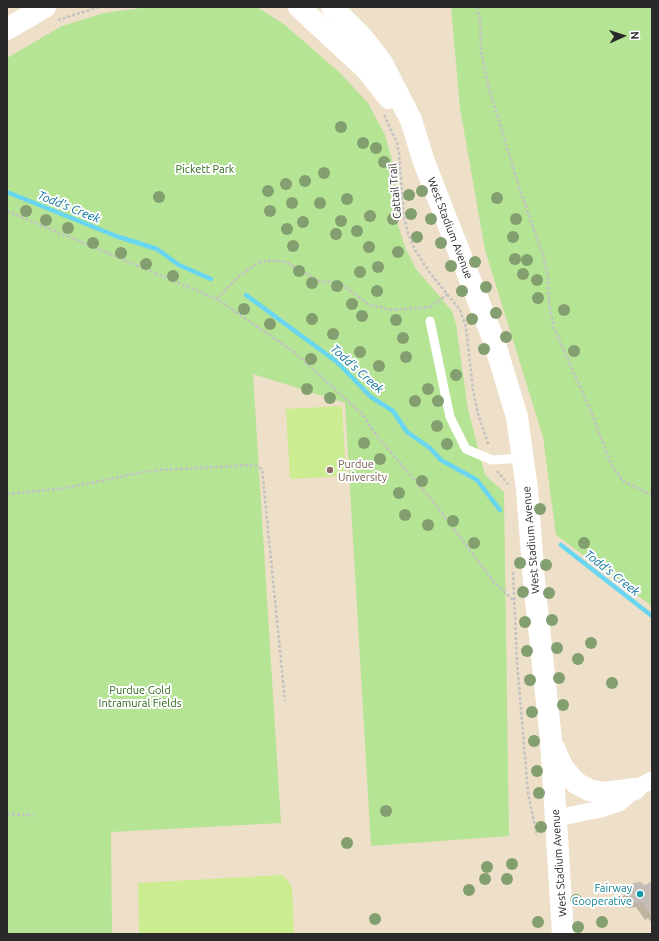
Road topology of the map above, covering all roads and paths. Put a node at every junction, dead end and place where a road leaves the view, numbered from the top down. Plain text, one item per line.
1 (299, 7) edge
2 (332, 7) edge
3 (477, 7) edge
4 (45, 8) edge
5 (7, 29) edge
6 (382, 112) dead end
7 (424, 162) junction
8 (7, 211) edge
9 (448, 294) junction
10 (218, 299) junction
11 (430, 321) dead end
12 (490, 449) dead end
13 (524, 458) junction
14 (7, 494) edge
15 (652, 495) edge
16 (285, 701) dead end
17 (551, 740) junction
18 (644, 785) edge
19 (7, 814) edge
20 (33, 815) dead end
21 (556, 818) junction
22 (538, 839) dead end
23 (563, 934) edge

1 - 7 street, West Stadium Avenue
2 - 7 street, West Stadium Avenue
3 - 15 path
4 - 5 street
6 - 9 path, Cattail Trail
7 - 13 street, West Stadium Avenue
8 - 10 path
9 - 10 path
9 - 12 path, Cattail Trail
10 - 22 path
11 - 13 lane
13 - 17 street, West Stadium Avenue
14 - 16 path
17 - 18 street
17 - 21 street, West Stadium Avenue
18 - 21 street
19 - 20 path
21 - 23 street, West Stadium Avenue

